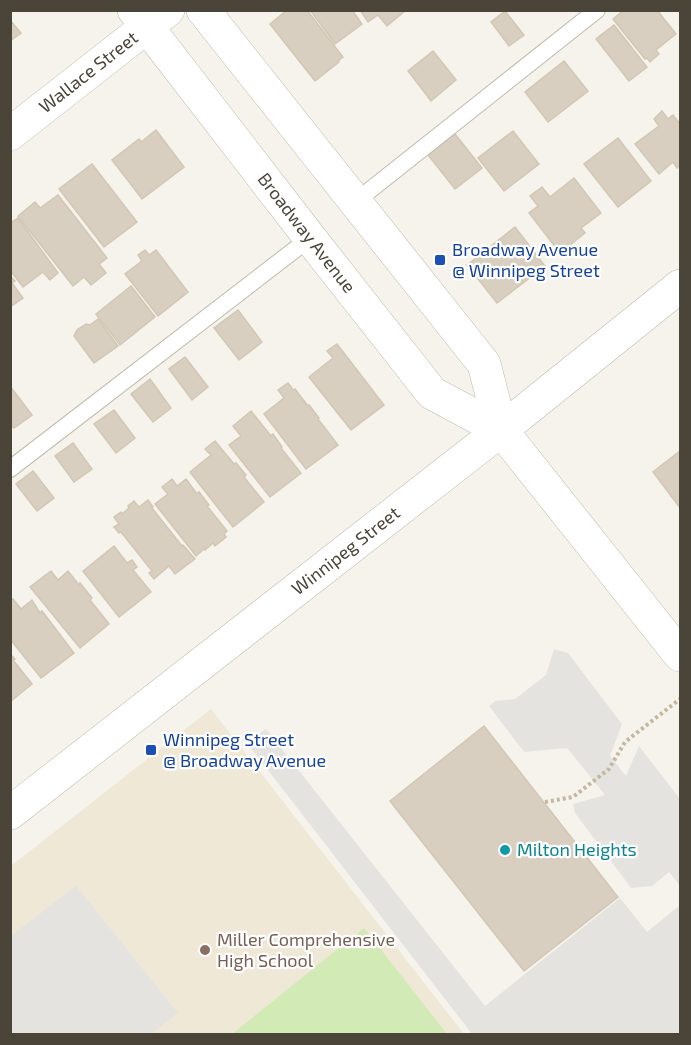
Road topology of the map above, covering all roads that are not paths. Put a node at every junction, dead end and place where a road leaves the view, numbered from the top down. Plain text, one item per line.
1 (203, 10) edge
2 (597, 10) edge
3 (150, 16) edge
4 (10, 134) edge
5 (355, 202) junction
6 (310, 238) junction
7 (681, 286) edge
8 (501, 430) junction
9 (10, 469) edge
10 (681, 655) edge
11 (10, 813) edge

1 - 5 street, Broadway Avenue
2 - 5 lane
3 - 4 street, Wallace Street
3 - 6 street, Broadway Avenue
5 - 8 street, Broadway Avenue
6 - 8 street, Broadway Avenue
6 - 9 lane
7 - 8 street, Winnipeg Street
8 - 10 street, Broadway Avenue
8 - 11 street, Winnipeg Street

